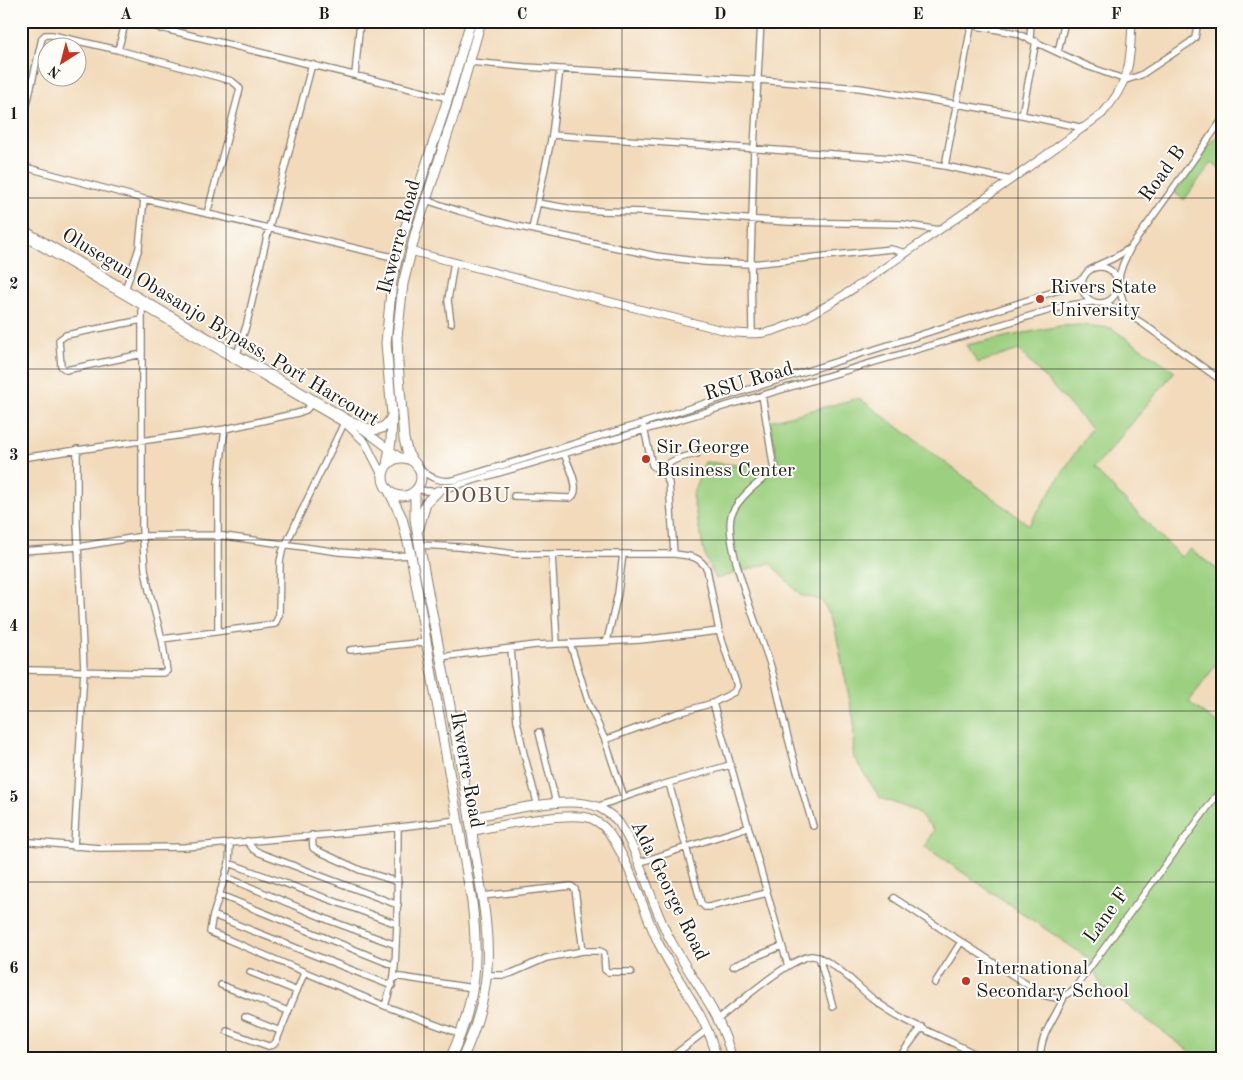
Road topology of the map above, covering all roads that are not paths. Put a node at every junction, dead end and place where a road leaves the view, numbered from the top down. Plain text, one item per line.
1 (126, 21) edge
2 (132, 21) edge
3 (163, 21) edge
4 (360, 21) edge
5 (471, 21) edge
6 (481, 21) edge
7 (761, 21) edge
8 (892, 21) edge
9 (900, 21) edge
10 (1031, 21) edge
11 (1065, 21) edge
12 (1132, 21) edge
13 (1198, 21) edge
14 (972, 23) edge
15 (162, 29) junction
16 (1033, 40) junction
17 (118, 50) junction
18 (1058, 52) junction
19 (470, 62) junction
20 (312, 64) junction
21 (560, 69) junction
22 (356, 75) junction
23 (759, 80) junction
24 (1126, 80) junction
25 (448, 98) junction
26 (957, 105) junction
27 (1022, 115) junction
28 (1222, 120) edge
29 (1084, 128) junction
30 (21, 131) edge
31 (552, 135) junction
32 (754, 148) junction
33 (21, 166) edge
34 (945, 166) junction
35 (1011, 180) junction
36 (144, 199) junction
37 (426, 200) junction
38 (538, 203) junction
39 (207, 214) junction
40 (752, 219) junction
41 (21, 228) edge
42 (269, 228) junction
43 (532, 229) junction
44 (939, 230) junction
45 (21, 236) edge
46 (1131, 247) junction
47 (410, 251) junction
48 (906, 253) junction
49 (398, 258) junction
50 (454, 262) junction
51 (751, 264) junction
52 (1093, 268) junction
53 (1082, 279) junction
54 (1118, 283) junction
55 (125, 290) junction
56 (1092, 302) junction
57 (1103, 303) junction
58 (142, 306) junction
59 (1128, 314) junction
60 (142, 320) junction
61 (450, 322) dead end
62 (752, 334) junction
63 (142, 354) junction
64 (237, 354) junction
65 (1222, 381) edge
66 (762, 395) junction
67 (314, 402) junction
68 (392, 416) junction
69 (349, 422) junction
70 (644, 426) junction
71 (225, 429) junction
72 (143, 440) junction
73 (77, 449) junction
74 (390, 451) junction
75 (564, 454) junction
76 (698, 454) dead end
77 (21, 458) edge
78 (401, 458) junction
79 (387, 465) junction
80 (418, 467) junction
81 (662, 470) junction
82 (383, 477) junction
83 (388, 489) junction
84 (415, 490) junction
85 (438, 491) junction
86 (514, 496) dead end
87 (217, 534) junction
88 (143, 536) junction
89 (418, 541) junction
90 (286, 544) junction
91 (78, 547) junction
92 (21, 551) edge
93 (552, 554) junction
94 (622, 554) junction
95 (674, 554) junction
96 (411, 555) junction
97 (218, 630) junction
98 (719, 631) junction
99 (162, 639) junction
100 (607, 641) junction
101 (426, 642) junction
102 (557, 644) junction
103 (570, 644) junction
104 (511, 649) junction
105 (350, 650) dead end
106 (440, 657) junction
107 (21, 670) edge
108 (84, 670) junction
109 (713, 703) junction
110 (539, 732) dead end
111 (605, 740) junction
112 (730, 765) junction
113 (669, 783) junction
114 (1222, 788) edge
115 (624, 797) junction
116 (556, 803) junction
117 (538, 806) junction
118 (596, 807) junction
119 (470, 818) junction
120 (458, 820) junction
121 (813, 826) dead end
122 (398, 827) junction
123 (748, 827) junction
124 (472, 832) junction
125 (312, 835) junction
126 (21, 841) edge
127 (247, 841) junction
128 (230, 843) junction
129 (74, 847) junction
130 (687, 847) junction
131 (229, 863) junction
132 (638, 863) junction
133 (226, 877) junction
134 (398, 882) junction
135 (767, 893) junction
136 (220, 895) junction
137 (482, 896) junction
138 (894, 898) dead end
139 (398, 905) junction
140 (214, 915) junction
141 (398, 924) junction
142 (961, 942) junction
143 (396, 945) junction
144 (782, 946) junction
145 (583, 951) junction
146 (819, 957) junction
147 (395, 966) junction
148 (733, 966) dead end
149 (788, 966) junction
150 (250, 972) dead end
151 (631, 972) dead end
152 (304, 973) junction
153 (486, 975) junction
154 (394, 976) junction
155 (936, 983) dead end
156 (221, 984) dead end
157 (392, 986) junction
158 (473, 988) junction
159 (297, 991) junction
160 (1064, 997) junction
161 (385, 1006) junction
162 (833, 1007) dead end
163 (288, 1011) junction
164 (245, 1017) dead end
165 (717, 1020) junction
166 (922, 1027) junction
167 (708, 1029) junction
168 (227, 1030) dead end
169 (280, 1031) junction
170 (461, 1034) junction
171 (450, 1059) edge
172 (462, 1059) edge
173 (579, 1059) edge
174 (595, 1059) edge
175 (604, 1059) edge
176 (668, 1059) edge
177 (717, 1059) edge
178 (732, 1059) edge
179 (898, 1059) edge
180 (984, 1059) edge
181 (1041, 1059) edge

1 - 17 street
2 - 15 street
3 - 15 street
4 - 22 street
5 - 25 main road, Ikwerre Road
6 - 19 main road, Ikwerre Road
7 - 23 street
8 - 9 street
9 - 14 street
10 - 16 street
11 - 18 street
12 - 24 street
13 - 24 street
14 - 16 street
14 - 26 street
15 - 20 street
16 - 18 street
16 - 27 street
17 - 30 street
17 - 39 street
18 - 24 street
19 - 21 street
19 - 37 main road, Ikwerre Road
20 - 22 street
20 - 42 street
21 - 23 street
21 - 31 street
22 - 25 street
23 - 26 street
23 - 32 street
24 - 29 street
25 - 49 main road, Ikwerre Road
26 - 27 street
26 - 34 street
27 - 29 street
28 - 46 street, Road B
29 - 35 street
31 - 32 street
31 - 38 street
32 - 34 street
32 - 40 street
33 - 36 street
34 - 35 street
35 - 44 street
36 - 39 street
36 - 55 street
37 - 43 street
37 - 47 main road, Ikwerre Road
38 - 40 street
38 - 43 street
39 - 42 street
40 - 44 street
40 - 51 street
41 - 55 street, Olusegun Obasanjo Bypass, Port Harcourt
42 - 49 street
42 - 64 street
43 - 51 street
44 - 48 street
45 - 58 street, Olusegun Obasanjo Bypass, Port Harcourt
46 - 52 street
46 - 54 street
47 - 50 street
47 - 80 main road, Ikwerre Road
48 - 51 street
48 - 62 street
49 - 68 main road, Ikwerre Road
50 - 61 street
50 - 62 street
51 - 62 street
52 - 53 street
52 - 54 street
53 - 56 street
53 - 70 street, RSU Road
54 - 57 street
54 - 59 street
55 - 64 street, Olusegun Obasanjo Bypass, Port Harcourt
56 - 57 street
56 - 66 street, RSU Road
57 - 59 street
58 - 60 street
58 - 67 street, Olusegun Obasanjo Bypass, Port Harcourt
59 - 65 street
60 - 63 street
60 - 63 street
63 - 72 street
64 - 67 street, Olusegun Obasanjo Bypass, Port Harcourt
66 - 70 street, RSU Road
66 - 121 street
67 - 69 street, Olusegun Obasanjo Bypass, Port Harcourt
67 - 71 street
68 - 69 main road
68 - 74 main road, Ikwerre Road
69 - 74 street, Olusegun Obasanjo Bypass, Port Harcourt
69 - 82 street, Olusegun Obasanjo Bypass, Port Harcourt
69 - 90 street
70 - 75 street, RSU Road
70 - 80 street, RSU Road
70 - 81 street
71 - 72 street
71 - 87 street
72 - 73 street
72 - 88 street
73 - 77 street
73 - 91 street
74 - 78 street, Olusegun Obasanjo Bypass, Port Harcourt
74 - 79 main road, Ikwerre Road
75 - 85 street, RSU Road
75 - 86 street
76 - 81 street
78 - 79 main road
78 - 80 main road
79 - 82 main road
80 - 84 main road
81 - 95 street
82 - 83 main road
83 - 84 main road
83 - 96 main road, Ikwerre Road
84 - 85 street, RSU Road
84 - 89 main road, Ikwerre Road
85 - 89 main road
87 - 88 street
87 - 90 street
87 - 97 street
88 - 91 street
88 - 99 street
89 - 93 street
89 - 106 main road, Ikwerre Road
90 - 96 street
90 - 97 street
91 - 92 street
91 - 108 street
93 - 94 street
93 - 102 street
94 - 95 street
94 - 100 street
95 - 98 street
96 - 101 main road, Ikwerre Road
97 - 99 street
98 - 100 street
98 - 109 street
99 - 108 street
100 - 103 street
101 - 105 street
101 - 120 main road, Ikwerre Road
102 - 103 street
102 - 104 street
103 - 111 street
104 - 106 street
104 - 117 street
106 - 119 main road, Ikwerre Road
107 - 108 street
108 - 129 street
109 - 111 street
109 - 112 street
110 - 116 street
111 - 115 street
112 - 113 street
112 - 123 street
113 - 115 street
113 - 130 street
114 - 160 street, Lane F
115 - 118 street
116 - 117 main road, Ada George Road
116 - 118 main road, Ada George Road
117 - 119 main road, Ada George Road
118 - 132 main road, Ada George Road
119 - 124 main road, Ikwerre Road
120 - 122 street
120 - 158 main road, Ikwerre Road
122 - 125 street
122 - 134 street
123 - 130 street
123 - 135 street
124 - 137 main road, Ikwerre Road
124 - 167 main road, Ada George Road
125 - 127 street
125 - 134 street
126 - 129 street
127 - 128 street
127 - 139 street
128 - 129 street
128 - 131 street
130 - 132 street
130 - 135 street
131 - 133 street
131 - 141 street
132 - 165 main road, Ada George Road
133 - 136 street
133 - 143 street
134 - 139 street
135 - 144 street
136 - 140 street
136 - 147 street
137 - 145 street
137 - 153 main road, Ikwerre Road
138 - 142 street
139 - 141 street
140 - 152 street
140 - 157 street
141 - 143 street
142 - 155 street
142 - 160 street
143 - 147 street
144 - 148 street
144 - 149 street
145 - 151 street
145 - 153 street
146 - 149 street
146 - 162 street
146 - 166 street
147 - 154 street
149 - 165 street
150 - 159 street
152 - 159 street
152 - 161 street
153 - 172 main road, Ikwerre Road
154 - 157 street
154 - 158 street
156 - 163 street
157 - 161 street
158 - 170 main road, Ikwerre Road
159 - 163 street
160 - 181 street, Lane F
161 - 170 street
163 - 169 street
164 - 169 street
165 - 178 main road, Ada George Road
166 - 179 street
166 - 180 street
167 - 176 street
167 - 177 main road, Ada George Road
168 - 169 street
170 - 171 main road, Ikwerre Road
173 - 174 street
174 - 175 street

